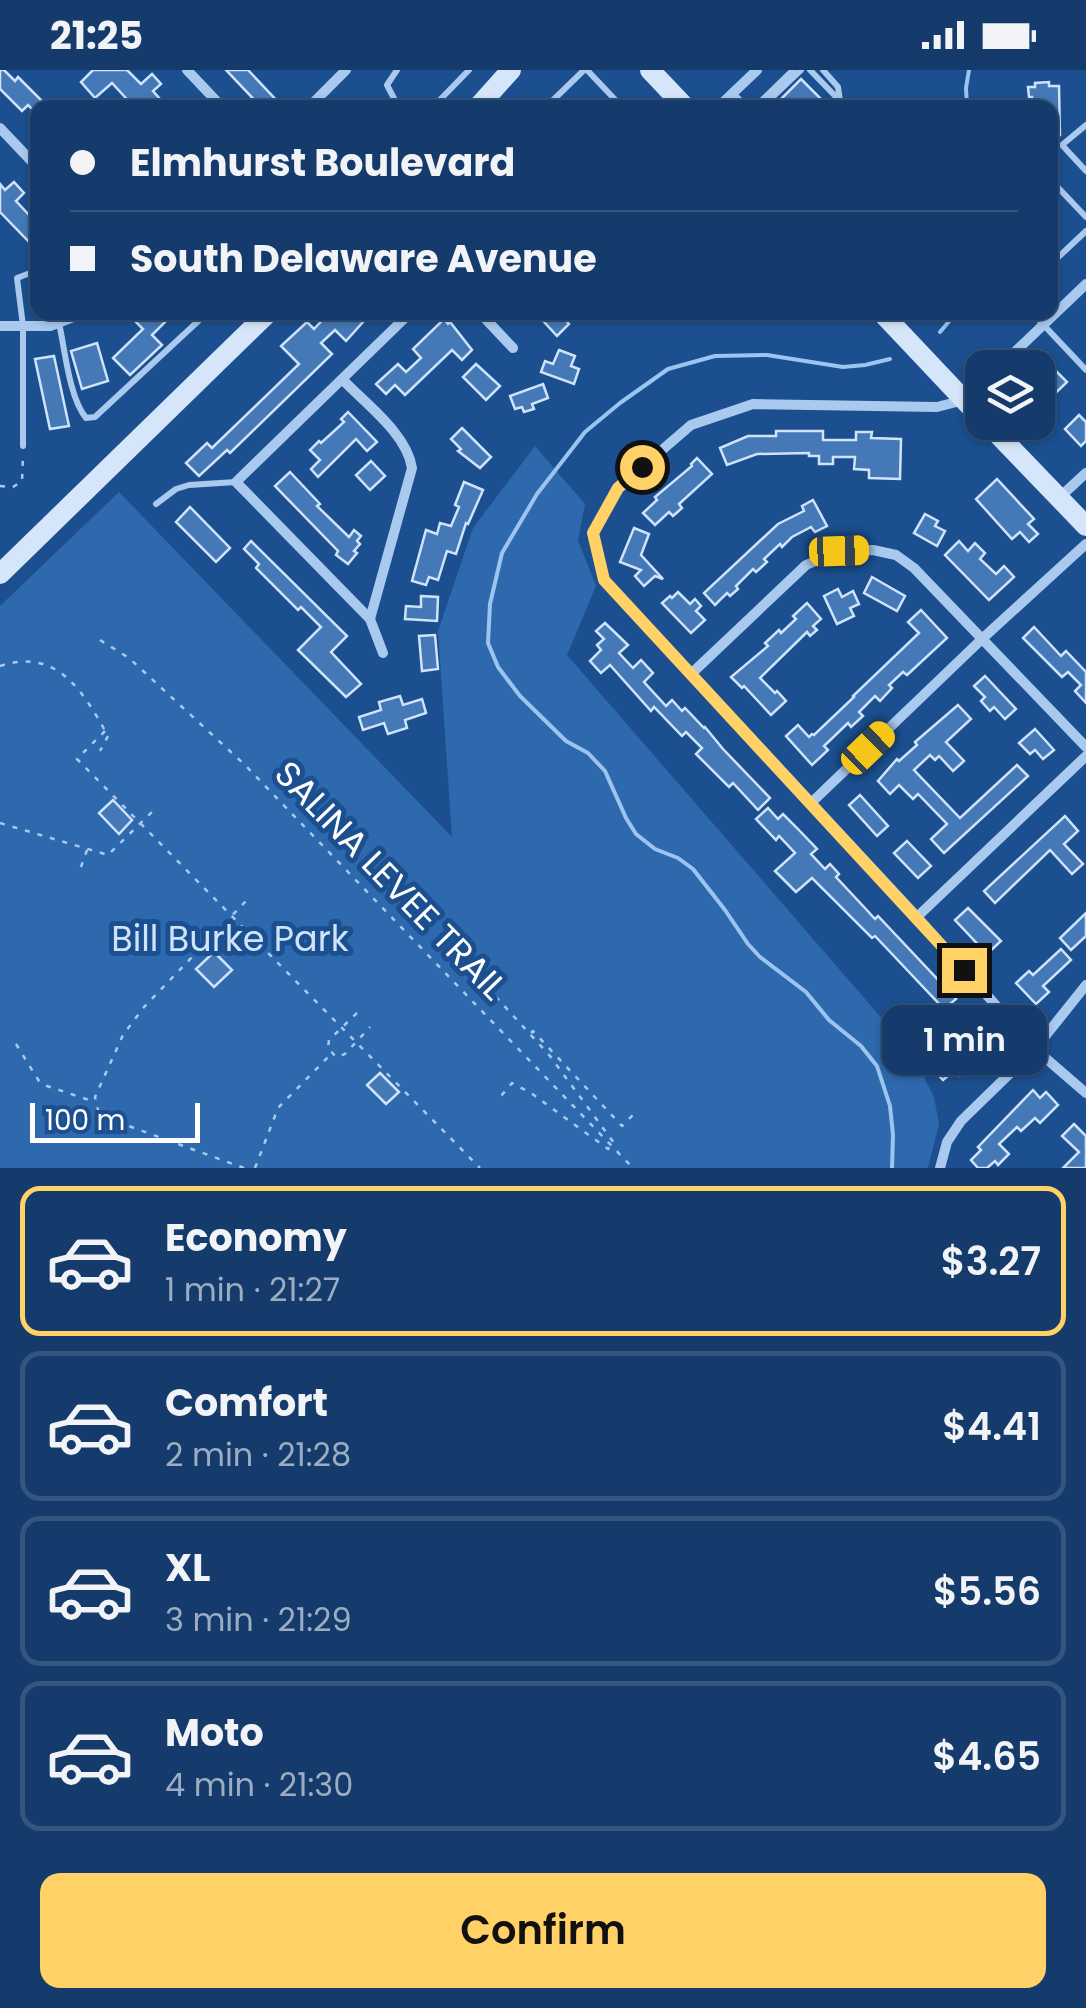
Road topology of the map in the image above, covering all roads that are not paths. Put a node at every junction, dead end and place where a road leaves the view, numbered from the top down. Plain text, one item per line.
1 (187, 70) edge
2 (346, 70) edge
3 (397, 70) edge
4 (468, 70) edge
5 (585, 70) edge
6 (650, 70) edge
7 (757, 70) edge
8 (793, 70) edge
9 (801, 70) edge
10 (810, 70) edge
11 (822, 70) edge
12 (502, 73) edge
13 (733, 92) junction
14 (215, 100) edge
15 (316, 100) edge
16 (395, 100) edge
17 (440, 100) edge
18 (484, 100) edge
19 (553, 100) edge
20 (615, 100) edge
21 (678, 100) edge
22 (725, 100) edge
23 (744, 100) edge
24 (763, 100) edge
25 (765, 100) edge
26 (833, 100) edge
27 (836, 100) edge
28 (1086, 125) edge
29 (0, 128) edge
30 (30, 160) edge
31 (1086, 172) edge
32 (1058, 187) edge
33 (1086, 217) edge
34 (1086, 231) edge
35 (1058, 258) edge
36 (30, 273) edge
37 (1086, 284) edge
38 (1058, 310) edge
39 (66, 320) edge
40 (199, 320) edge
41 (261, 320) edge
42 (403, 320) edge
43 (487, 320) edge
44 (889, 320) edge
45 (1039, 320) edge
46 (1047, 320) edge
47 (58, 323) junction
48 (1043, 324) junction
49 (0, 326) edge
50 (23, 326) junction
51 (513, 348) dead end
52 (1016, 350) edge
53 (1086, 370) edge
54 (343, 380) junction
55 (964, 400) joint
56 (1003, 440) edge
57 (23, 446) road end
58 (1086, 473) edge
59 (236, 482) junction
60 (1059, 498) junction
61 (156, 504) dead end
62 (1086, 526) edge
63 (1086, 544) edge
64 (0, 574) edge
65 (370, 619) junction
66 (983, 638) junction
67 (383, 653) dead end
68 (691, 674) junction
69 (1086, 747) edge
70 (1086, 756) edge
71 (811, 803) junction
72 (917, 917) junction
73 (1086, 984) edge
74 (1035, 1049) junction
75 (1086, 1093) edge
76 (940, 1168) edge

1 - 14 street
2 - 15 street
3 - 16 lane
4 - 17 lane
5 - 19 lane
5 - 20 lane
6 - 21 street
7 - 13 street
8 - 24 lane
9 - 25 lane
10 - 26 lane
11 - 27 lane
12 - 18 street
13 - 22 street
13 - 23 lane
28 - 31 lane
29 - 30 street
32 - 33 lane
34 - 35 lane
36 - 50 lane
37 - 38 street
39 - 47 street
40 - 47 lane
41 - 64 street
42 - 54 street
43 - 51 street
44 - 55 street
45 - 48 lane
46 - 48 street
47 - 50 street
48 - 52 street
48 - 53 lane
49 - 50 street
50 - 57 lane
54 - 59 street
54 - 65 street
55 - 68 street
56 - 60 street
58 - 60 street
59 - 61 lane
59 - 65 street
60 - 62 street
63 - 66 street
65 - 67 street
66 - 68 street
66 - 69 street
66 - 71 street
68 - 71 street
70 - 72 street
71 - 72 street
72 - 74 street
73 - 74 street
74 - 75 street
74 - 76 street

